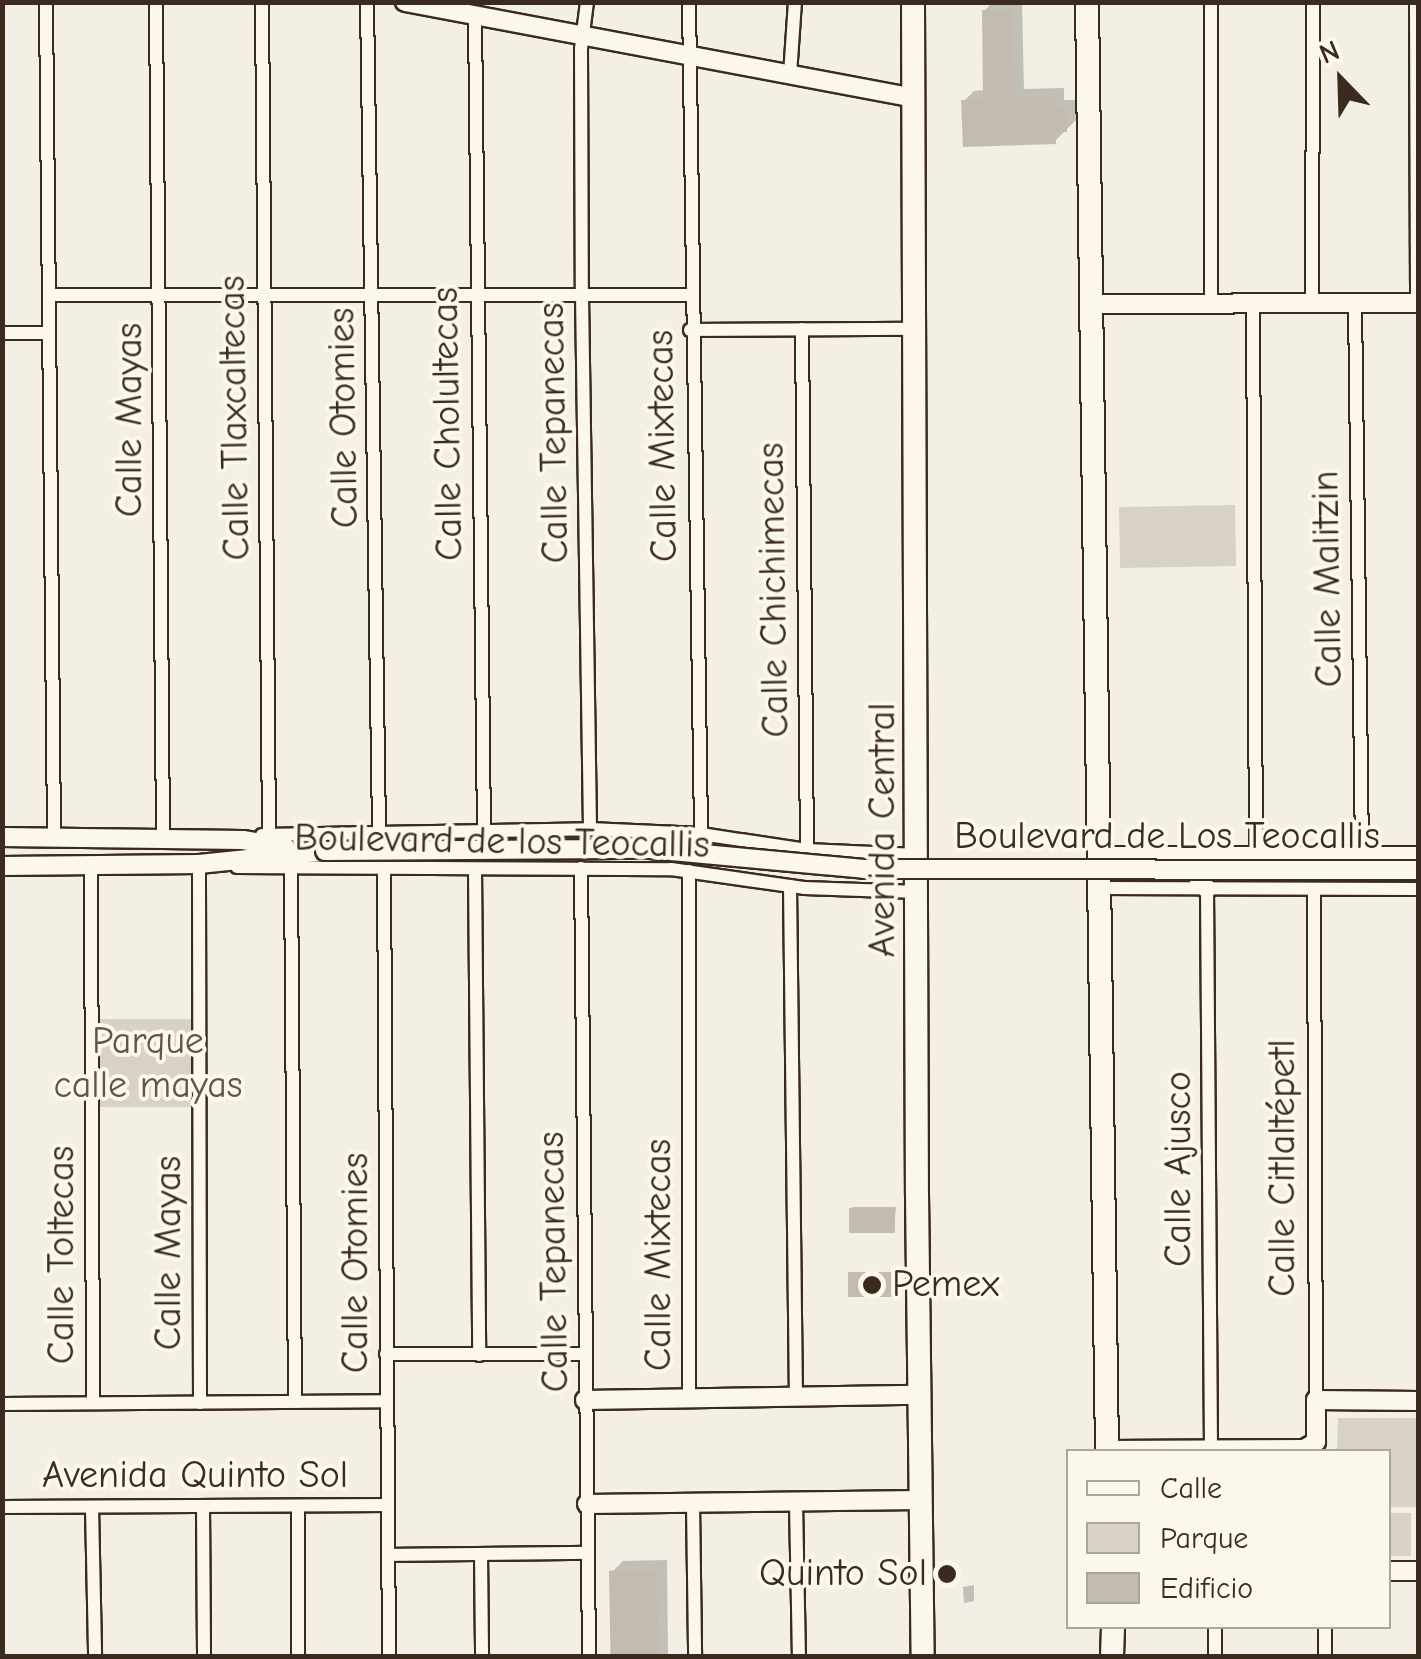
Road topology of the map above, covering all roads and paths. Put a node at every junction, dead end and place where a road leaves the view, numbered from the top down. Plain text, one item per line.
1 (46, 2) edge
2 (156, 2) edge
3 (262, 2) edge
4 (366, 2) edge
5 (405, 2) edge
6 (586, 2) edge
7 (688, 2) edge
8 (795, 2) edge
9 (913, 2) edge
10 (1087, 2) edge
11 (1211, 2) edge
12 (1313, 2) edge
13 (1416, 2) edge
14 (483, 11) edge
15 (584, 37) junction
16 (688, 56) junction
17 (790, 75) junction
18 (915, 98) junction
19 (49, 295) junction
20 (476, 295) junction
21 (582, 295) junction
22 (690, 295) junction
23 (159, 296) junction
24 (372, 296) junction
25 (264, 297) junction
26 (1253, 301) junction
27 (1211, 302) junction
28 (1312, 302) junction
29 (1355, 303) junction
30 (1418, 303) edge
31 (1090, 304) junction
32 (802, 328) junction
33 (914, 328) junction
34 (690, 330) junction
35 (2, 333) edge
36 (49, 333) junction
37 (590, 829) junction
38 (484, 832) junction
39 (269, 833) junction
40 (380, 833) junction
41 (701, 834) junction
42 (2, 837) edge
43 (54, 838) junction
44 (163, 838) junction
45 (243, 840) junction
46 (811, 850) junction
47 (320, 851) junction
48 (1208, 852) junction
49 (1100, 853) junction
50 (1418, 853) edge
51 (1256, 854) junction
52 (1362, 854) junction
53 (918, 855) junction
54 (198, 864) junction
55 (2, 866) edge
56 (91, 867) junction
57 (580, 868) junction
58 (384, 869) junction
59 (475, 869) junction
60 (291, 870) junction
61 (689, 870) junction
62 (1418, 870) edge
63 (797, 887) junction
64 (1100, 888) junction
65 (1207, 888) junction
66 (1314, 889) junction
67 (1418, 889) edge
68 (919, 892) junction
69 (386, 1354) junction
70 (584, 1354) junction
71 (478, 1355) junction
72 (918, 1395) junction
73 (585, 1400) junction
74 (690, 1400) junction
75 (796, 1400) junction
76 (1316, 1400) junction
77 (386, 1401) junction
78 (1418, 1401) edge
79 (200, 1402) junction
80 (295, 1402) junction
81 (2, 1404) edge
82 (93, 1404) junction
83 (1107, 1449) edge
84 (1210, 1449) edge
85 (1236, 1449) edge
86 (920, 1500) junction
87 (796, 1503) junction
88 (587, 1504) junction
89 (693, 1504) junction
90 (388, 1506) junction
91 (2, 1507) edge
92 (92, 1507) junction
93 (203, 1507) junction
94 (298, 1507) junction
95 (588, 1553) junction
96 (481, 1554) junction
97 (388, 1555) junction
98 (1391, 1571) edge
99 (1418, 1571) edge
100 (1113, 1629) edge
101 (1214, 1629) edge
102 (1324, 1629) edge
103 (95, 1656) edge
104 (204, 1656) edge
105 (298, 1656) edge
106 (388, 1656) edge
107 (482, 1656) edge
108 (589, 1656) edge
109 (696, 1656) edge
110 (799, 1656) edge
111 (924, 1656) edge
112 (1112, 1656) edge
113 (1215, 1656) edge
114 (1325, 1656) edge

1 - 19 street
2 - 23 street, Calle Mayas
3 - 25 street, Calle Tlaxcaltecas
4 - 24 street, Calle Otomies
5 - 14 street
6 - 15 street, Calle Tepanecas
7 - 16 street, Calle Mixtecas
8 - 17 street
9 - 18 highway, Avenida Central
10 - 31 highway
11 - 27 street
12 - 28 street
13 - 30 street
14 - 15 street
14 - 20 street, Calle Cholultecas
15 - 16 street
15 - 21 street, Calle Tepanecas
16 - 17 street
16 - 22 street, Calle Mixtecas
17 - 18 street
18 - 33 highway, Avenida Central
19 - 23 street
19 - 36 street
20 - 21 street
20 - 24 street
20 - 38 street, Calle Cholultecas
21 - 22 street
21 - 37 street, Calle Tepanecas
22 - 34 street, Calle Mixtecas
23 - 25 street
23 - 44 street, Calle Mayas
24 - 25 street
24 - 40 street, Calle Otomies
25 - 39 street, Calle Tlaxcaltecas
26 - 27 street
26 - 28 street
26 - 51 street
27 - 31 street
28 - 29 street
29 - 30 street
29 - 52 street, Calle Malitzin
31 - 49 highway
32 - 33 street
32 - 34 street
32 - 46 street, Calle Chichimecas
33 - 53 highway, Avenida Central
34 - 41 street, Calle Mixtecas
35 - 36 street
36 - 43 street
37 - 38 street, Boulevard de los Teocallis
37 - 41 street, Boulevard de los Teocallis
38 - 40 street, Boulevard de los Teocallis
39 - 40 street, Boulevard de los Teocallis
39 - 45 street, Boulevard de los Teocallis
41 - 46 street, Boulevard de los Teocallis
42 - 43 street, Boulevard de Los Teocallis
43 - 44 street, Boulevard de Los Teocallis
44 - 45 street, Boulevard de Los Teocallis
45 - 47 street, Boulevard de Los Teocallis
46 - 53 street, Boulevard de los Teocallis
46 - 63 street
47 - 54 street, Boulevard de Los Teocallis
47 - 62 street, Boulevard de Los Teocallis, bridge
48 - 49 street, Boulevard de Los Teocallis
48 - 51 street, Boulevard de Los Teocallis
48 - 65 street
49 - 64 highway
50 - 52 street, Boulevard de Los Teocallis
51 - 52 street, Boulevard de Los Teocallis
53 - 68 highway, Avenida Central
54 - 56 street, Boulevard de Los Teocallis
54 - 60 street, Boulevard de los Teocallis
54 - 79 street, Calle Mayas
55 - 56 street, Boulevard de Los Teocallis
56 - 82 street, Calle Toltecas
57 - 59 street, Boulevard de los Teocallis
57 - 61 street, Boulevard de los Teocallis
57 - 70 street, Calle Tepanecas
58 - 59 street, Boulevard de los Teocallis
58 - 60 street, Boulevard de los Teocallis
58 - 69 street, Calle Otomies
59 - 71 street
60 - 80 street
61 - 63 street, Boulevard de los Teocallis
61 - 74 street, Calle Mixtecas
63 - 68 street, Boulevard de los Teocallis
63 - 75 street
64 - 65 street, Boulevard de Los Teocallis
64 - 83 highway
65 - 66 street, Boulevard de Los Teocallis
65 - 84 street, Calle Ajusco
66 - 67 street, Boulevard de Los Teocallis
66 - 76 street, Calle Citlaltépetl
68 - 72 highway, Avenida Central
69 - 71 street
69 - 77 street, Calle Otomies
70 - 71 street
70 - 73 street, Calle Tepanecas
72 - 75 street
72 - 86 highway, Avenida Central
73 - 74 street
73 - 88 street, Calle Tepanecas
74 - 75 street
76 - 78 street
76 - 85 street, Calle Citlaltépetl
77 - 80 street, Avenida Quinto Sol
77 - 90 street, Calle Otomies
79 - 80 street, Avenida Quinto Sol
79 - 82 street, Avenida Quinto Sol
81 - 82 street, Avenida Quinto Sol
86 - 87 street
86 - 111 highway, Avenida Central
87 - 89 street
87 - 110 street
88 - 89 street
88 - 95 street, Calle Tepanecas
89 - 109 street
90 - 94 street, Avenida Quinto Sol
90 - 97 street, Calle Otomies
91 - 92 street, Avenida Quinto Sol
92 - 93 street, Avenida Quinto Sol
92 - 103 street
93 - 94 street, Avenida Quinto Sol
93 - 104 street
94 - 105 street
95 - 96 street
95 - 108 street, Calle Tepanecas
96 - 97 street
96 - 107 street
97 - 106 street, Calle Otomies
98 - 99 street
100 - 112 highway
101 - 113 street
102 - 114 street

